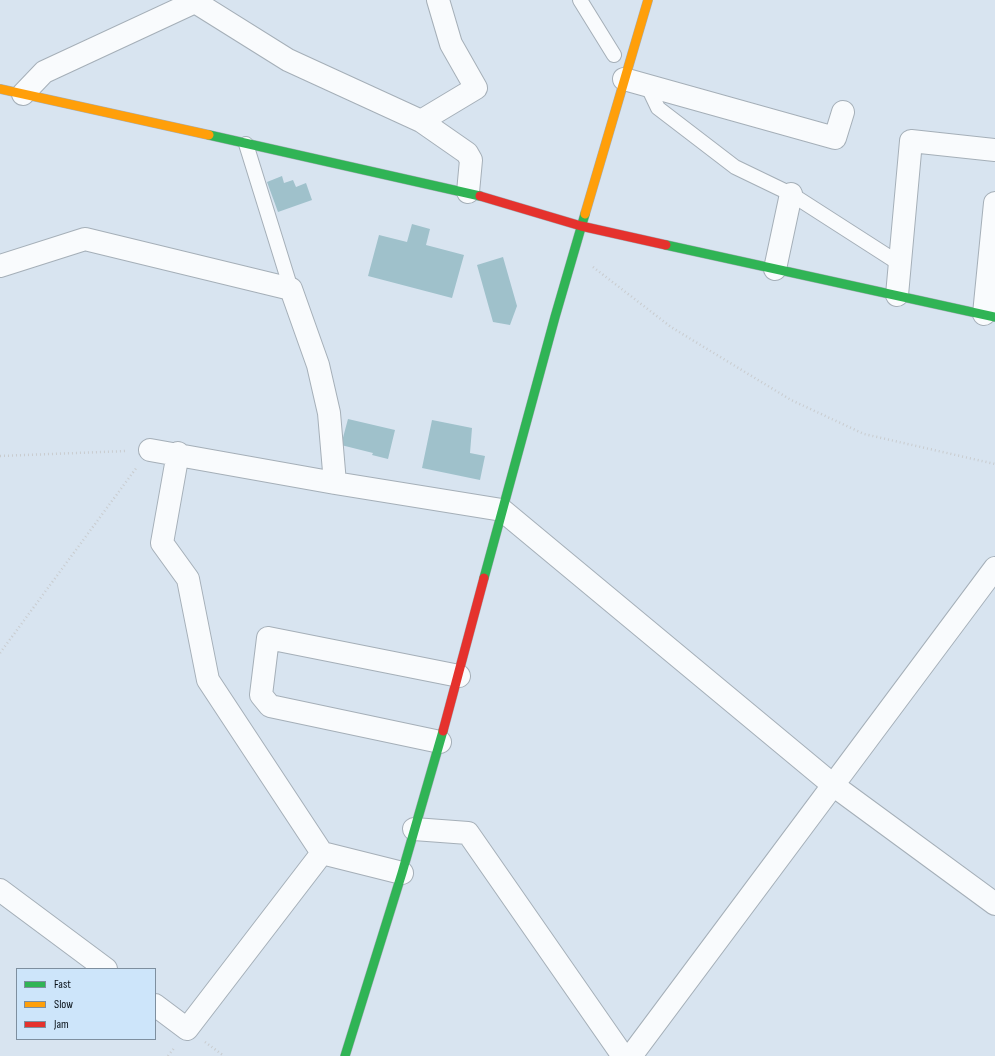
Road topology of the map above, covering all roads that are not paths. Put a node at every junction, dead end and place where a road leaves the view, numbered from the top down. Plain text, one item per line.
1 (438, 0) edge
2 (580, 0) edge
3 (648, 0) edge
4 (195, 1) edge
5 (614, 55) dead end
6 (624, 79) junction
7 (648, 87) junction
8 (0, 89) edge
9 (23, 94) junction
10 (843, 112) dead end
11 (421, 121) junction
12 (246, 144) junction
13 (995, 150) edge
14 (468, 192) junction
15 (790, 194) junction
16 (995, 203) edge
17 (581, 226) junction
18 (900, 264) junction
19 (0, 266) edge
20 (775, 269) junction
21 (291, 289) junction
22 (897, 295) junction
23 (989, 315) edge
24 (150, 450) road end
25 (178, 453) junction
26 (335, 483) junction
27 (502, 510) junction
28 (995, 568) edge
29 (459, 676) junction
30 (440, 742) junction
31 (834, 785) junction
32 (414, 829) junction
33 (322, 853) junction
34 (402, 873) junction
35 (0, 890) edge
36 (995, 904) edge
37 (105, 968) edge
38 (156, 1006) edge
39 (345, 1056) edge
40 (623, 1056) edge
41 (631, 1056) edge

1 - 11 street
2 - 5 lane
3 - 6 street
4 - 9 street
4 - 11 street
6 - 7 street
6 - 17 street
7 - 10 street
7 - 15 lane
8 - 9 street
9 - 12 street
11 - 14 street
12 - 14 street
12 - 21 lane
13 - 18 street
14 - 17 street
15 - 18 lane
15 - 20 street
16 - 23 street
17 - 20 street
17 - 27 street
18 - 22 street
19 - 21 street
20 - 22 street
21 - 26 street
22 - 23 street
24 - 25 street
25 - 26 street
25 - 33 street
26 - 27 street
27 - 29 street
27 - 31 street
28 - 31 street
29 - 30 street
29 - 30 street
30 - 32 street
31 - 36 street
31 - 41 street
32 - 34 street
32 - 40 street
33 - 34 street
33 - 38 street
34 - 39 street
35 - 37 street

